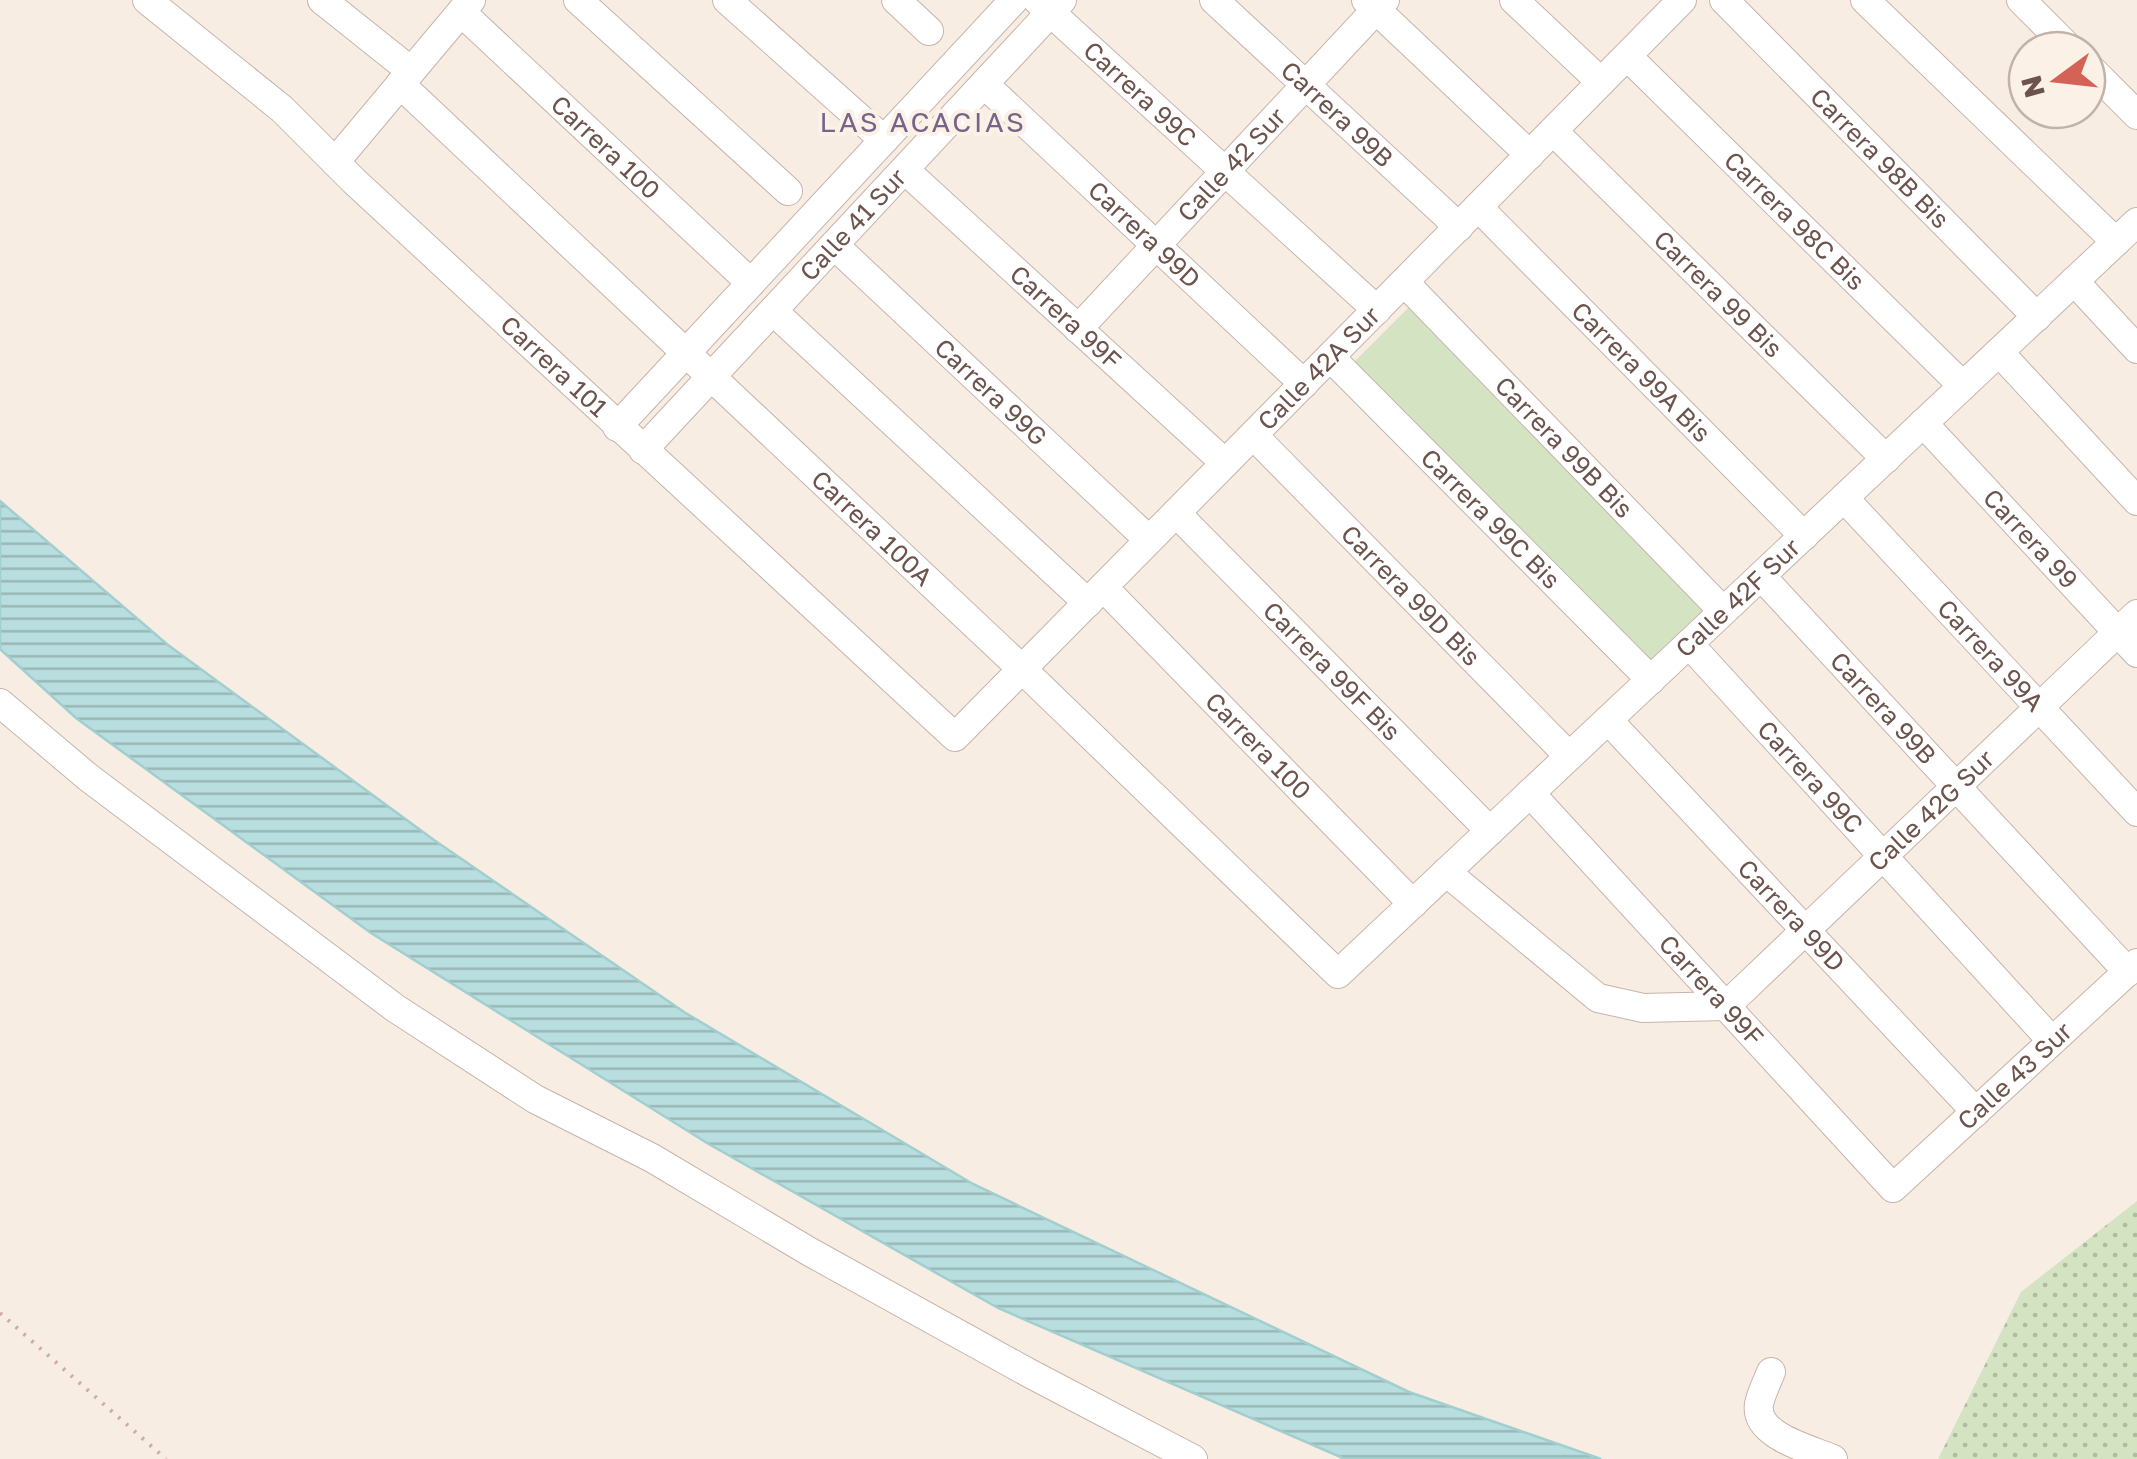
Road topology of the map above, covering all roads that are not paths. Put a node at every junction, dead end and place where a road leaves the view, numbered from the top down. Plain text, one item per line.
1 (147, 0) edge
2 (322, 0) edge
3 (578, 0) edge
4 (727, 0) edge
5 (896, 0) edge
6 (1014, 0) edge
7 (1214, 0) edge
8 (1514, 0) edge
9 (1682, 0) edge
10 (1724, 0) edge
11 (1865, 0) edge
12 (2021, 0) edge
13 (1375, 3) edge
14 (1050, 4) edge
15 (466, 6) edge
16 (2052, 30) edge
17 (929, 32) dead end
18 (1627, 56) junction
19 (406, 78) junction
20 (1601, 82) junction
21 (984, 84) junction
22 (1305, 84) junction
23 (2107, 86) edge
24 (2137, 115) edge
25 (1553, 131) junction
26 (884, 140) junction
27 (1530, 154) junction
28 (335, 162) junction
29 (904, 170) junction
30 (1224, 171) junction
31 (788, 191) dead end
32 (1468, 217) junction
33 (2127, 232) edge
34 (1155, 244) junction
35 (834, 246) junction
36 (2074, 281) junction
37 (1404, 282) junction
38 (751, 283) junction
39 (1376, 310) junction
40 (773, 311) junction
41 (2037, 316) junction
42 (1078, 329) junction
43 (2137, 349) edge
44 (686, 352) junction
45 (1998, 352) junction
46 (1330, 357) junction
47 (712, 376) junction
48 (1304, 384) junction
49 (1963, 386) junction
50 (1924, 423) junction
51 (617, 427) junction
52 (1253, 435) junction
53 (643, 450) junction
54 (1886, 459) junction
55 (1225, 464) junction
56 (1844, 498) junction
57 (2137, 501) edge
58 (1176, 513) junction
59 (1804, 536) junction
60 (1149, 540) junction
61 (1761, 576) junction
62 (1096, 595) junction
63 (1723, 611) junction
64 (2127, 623) edge
65 (1689, 644) junction
66 (2137, 653) edge
67 (1022, 669) junction
68 (1651, 680) junction
69 (0, 703) edge
70 (2039, 707) junction
71 (1608, 720) junction
72 (955, 737) joint
73 (1569, 756) junction
74 (1955, 786) junction
75 (1530, 793) junction
76 (2137, 812) edge
77 (1490, 832) junction
78 (1882, 856) junction
79 (1446, 872) junction
80 (1413, 904) junction
81 (1804, 930) junction
82 (2132, 968) edge
83 (1338, 974) joint
84 (1726, 1006) junction
85 (2052, 1041) junction
86 (1976, 1112) junction
87 (1893, 1188) joint
88 (1770, 1372) dead end
89 (1182, 1456) edge
90 (1833, 1459) edge

1 - 28 street, Carrera 101
2 - 19 street, Carrera 100A
3 - 31 street
4 - 26 street
5 - 17 street
6 - 26 street, Calle 41 Sur
7 - 22 street, Carrera 99B
8 - 20 street
9 - 18 street, Calle 42A Sur
10 - 41 street, Carrera 98B Bis
11 - 33 street
12 - 16 street
13 - 22 street, Calle 42 Sur
13 - 27 street
14 - 21 street, Calle 41 Sur
14 - 30 street, Carrera 99C
15 - 19 street
15 - 38 street, Carrera 100
18 - 20 street, Calle 42A Sur
18 - 49 street, Carrera 98C Bis
19 - 28 street
19 - 44 street, Carrera 100A
20 - 25 street, Calle 42A Sur
21 - 29 street, Calle 41 Sur
21 - 34 street, Carrera 99D
22 - 30 street, Calle 42 Sur
22 - 32 street, Carrera 99B
23 - 24 street
25 - 27 street, Calle 42A Sur
25 - 54 street, Carrera 99 Bis
26 - 38 street, Calle 41 Sur
27 - 32 street, Calle 42A Sur
28 - 51 street, Carrera 101
29 - 35 street, Calle 41 Sur
29 - 42 street, Carrera 99F
30 - 34 street, Calle 42 Sur
30 - 39 street, Carrera 99C
32 - 37 street, Calle 42A Sur
32 - 59 street, Carrera 99A Bis
33 - 36 street, Calle 42F Sur
34 - 42 street, Calle 42 Sur
34 - 48 street, Carrera 99D
35 - 40 street, Calle 41 Sur
35 - 60 street, Carrera 99G
36 - 41 street, Calle 42F Sur
36 - 43 street
37 - 39 street, Calle 42A Sur
37 - 63 street, Carrera 99B Bis
38 - 44 street, Calle 41 Sur
39 - 46 street, Calle 42A Sur
40 - 47 street, Calle 41 Sur
40 - 62 street, Carrera 100
41 - 45 street, Calle 42F Sur
42 - 55 street, Carrera 99F
44 - 47 street, Carrera 100A
44 - 51 street, Calle 41 Sur
45 - 49 street, Calle 42F Sur
45 - 57 street
46 - 48 street, Calle 42A Sur
46 - 68 street, Carrera 99C Bis
47 - 53 street, Calle 41 Sur
47 - 67 street, Carrera 100A
48 - 52 street, Calle 42A Sur
49 - 50 street, Calle 42F Sur
50 - 54 street, Calle 42F Sur
50 - 64 street, Carrera 99
51 - 53 street, Carrera 101
52 - 55 street, Calle 42A Sur
52 - 73 street, Carrera 99D Bis
53 - 72 street, Carrera 101
54 - 56 street, Calle 42F Sur
55 - 58 street, Calle 42A Sur
56 - 59 street, Calle 42F Sur
56 - 70 street, Carrera 99A
58 - 60 street, Calle 42A Sur
58 - 77 street, Carrera 99F Bis
59 - 61 street, Calle 42F Sur
60 - 62 street, Calle 42A Sur
61 - 63 street, Calle 42F Sur
61 - 74 street, Carrera 99B
62 - 67 street, Calle 42A Sur
62 - 80 street, Carrera 100
63 - 65 street, Calle 42F Sur
64 - 66 street, Carrera 99
64 - 70 street, Calle 42G Sur
65 - 68 street, Calle 42F Sur
65 - 78 street, Carrera 99C
67 - 72 street, Calle 42A Sur
67 - 83 street, Carrera 100A
68 - 71 street, Calle 42F Sur
69 - 89 street
70 - 74 street, Calle 42G Sur
70 - 76 street, Carrera 99A
71 - 73 street, Calle 42F Sur
71 - 81 street, Carrera 99D
73 - 75 street, Calle 42F Sur
74 - 78 street, Calle 42G Sur
74 - 82 street, Carrera 99B
75 - 77 street, Calle 42F Sur
75 - 84 street, Carrera 99F
77 - 79 street, Calle 42F Sur
78 - 81 street, Calle 42G Sur
78 - 85 street, Carrera 99C
79 - 80 street, Calle 42F Sur
79 - 84 street
80 - 83 street, Calle 42F Sur
81 - 84 street, Calle 42G Sur
81 - 86 street, Carrera 99D
82 - 85 street, Calle 43 Sur
84 - 87 street, Carrera 99F
85 - 86 street, Calle 43 Sur
86 - 87 street, Calle 43 Sur
88 - 90 street

